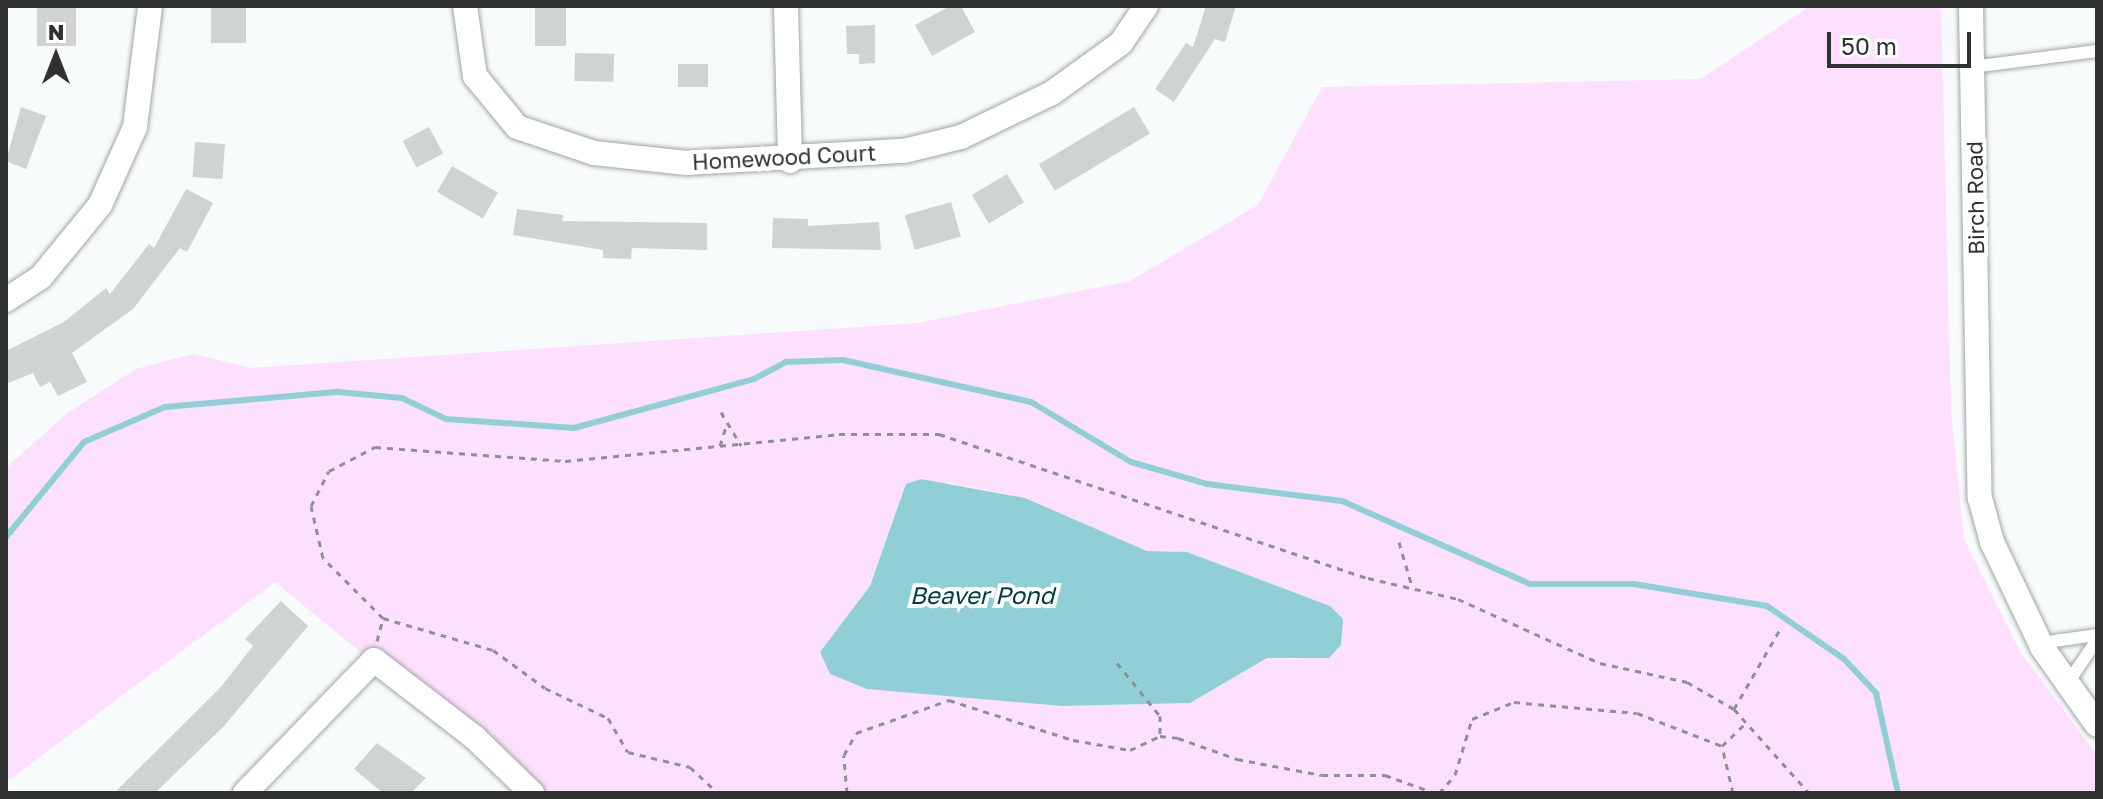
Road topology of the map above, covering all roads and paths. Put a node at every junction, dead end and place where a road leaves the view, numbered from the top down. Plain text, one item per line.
1 (150, 6) edge
2 (465, 6) edge
3 (786, 6) edge
4 (1146, 6) edge
5 (1971, 6) edge
6 (2097, 51) edge
7 (1972, 67) junction
8 (790, 161) junction
9 (6, 300) edge
10 (721, 412) dead end
11 (726, 426) junction
12 (741, 445) junction
13 (720, 447) junction
14 (1399, 542) dead end
15 (1411, 583) junction
16 (383, 618) junction
17 (1779, 631) dead end
18 (2097, 637) edge
19 (2040, 643) junction
20 (374, 660) junction
21 (1117, 663) dead end
22 (2065, 686) junction
23 (1734, 709) junction
24 (1745, 724) junction
25 (2097, 725) edge
26 (1160, 736) junction
27 (1722, 746) junction
28 (245, 793) edge
29 (532, 793) edge
30 (718, 793) edge
31 (847, 793) edge
32 (1437, 793) edge
33 (1733, 793) edge
34 (1809, 793) edge

1 - 9 street
2 - 8 street, Homewood Court
3 - 8 street
4 - 8 street, Homewood Court
5 - 7 street, Birch Road
6 - 7 lane
7 - 19 street, Birch Road
10 - 11 path
11 - 12 path
11 - 13 path
12 - 13 path
12 - 15 path
13 - 16 path
14 - 15 path
15 - 23 path
16 - 20 path
16 - 30 path
17 - 23 path
18 - 19 lane
18 - 22 lane
19 - 22 street, Birch Road
20 - 28 street
20 - 29 street
21 - 26 path
22 - 25 street, Birch Road
23 - 24 path
24 - 27 path
24 - 34 path
26 - 31 path
26 - 32 path
27 - 32 path
27 - 33 path

